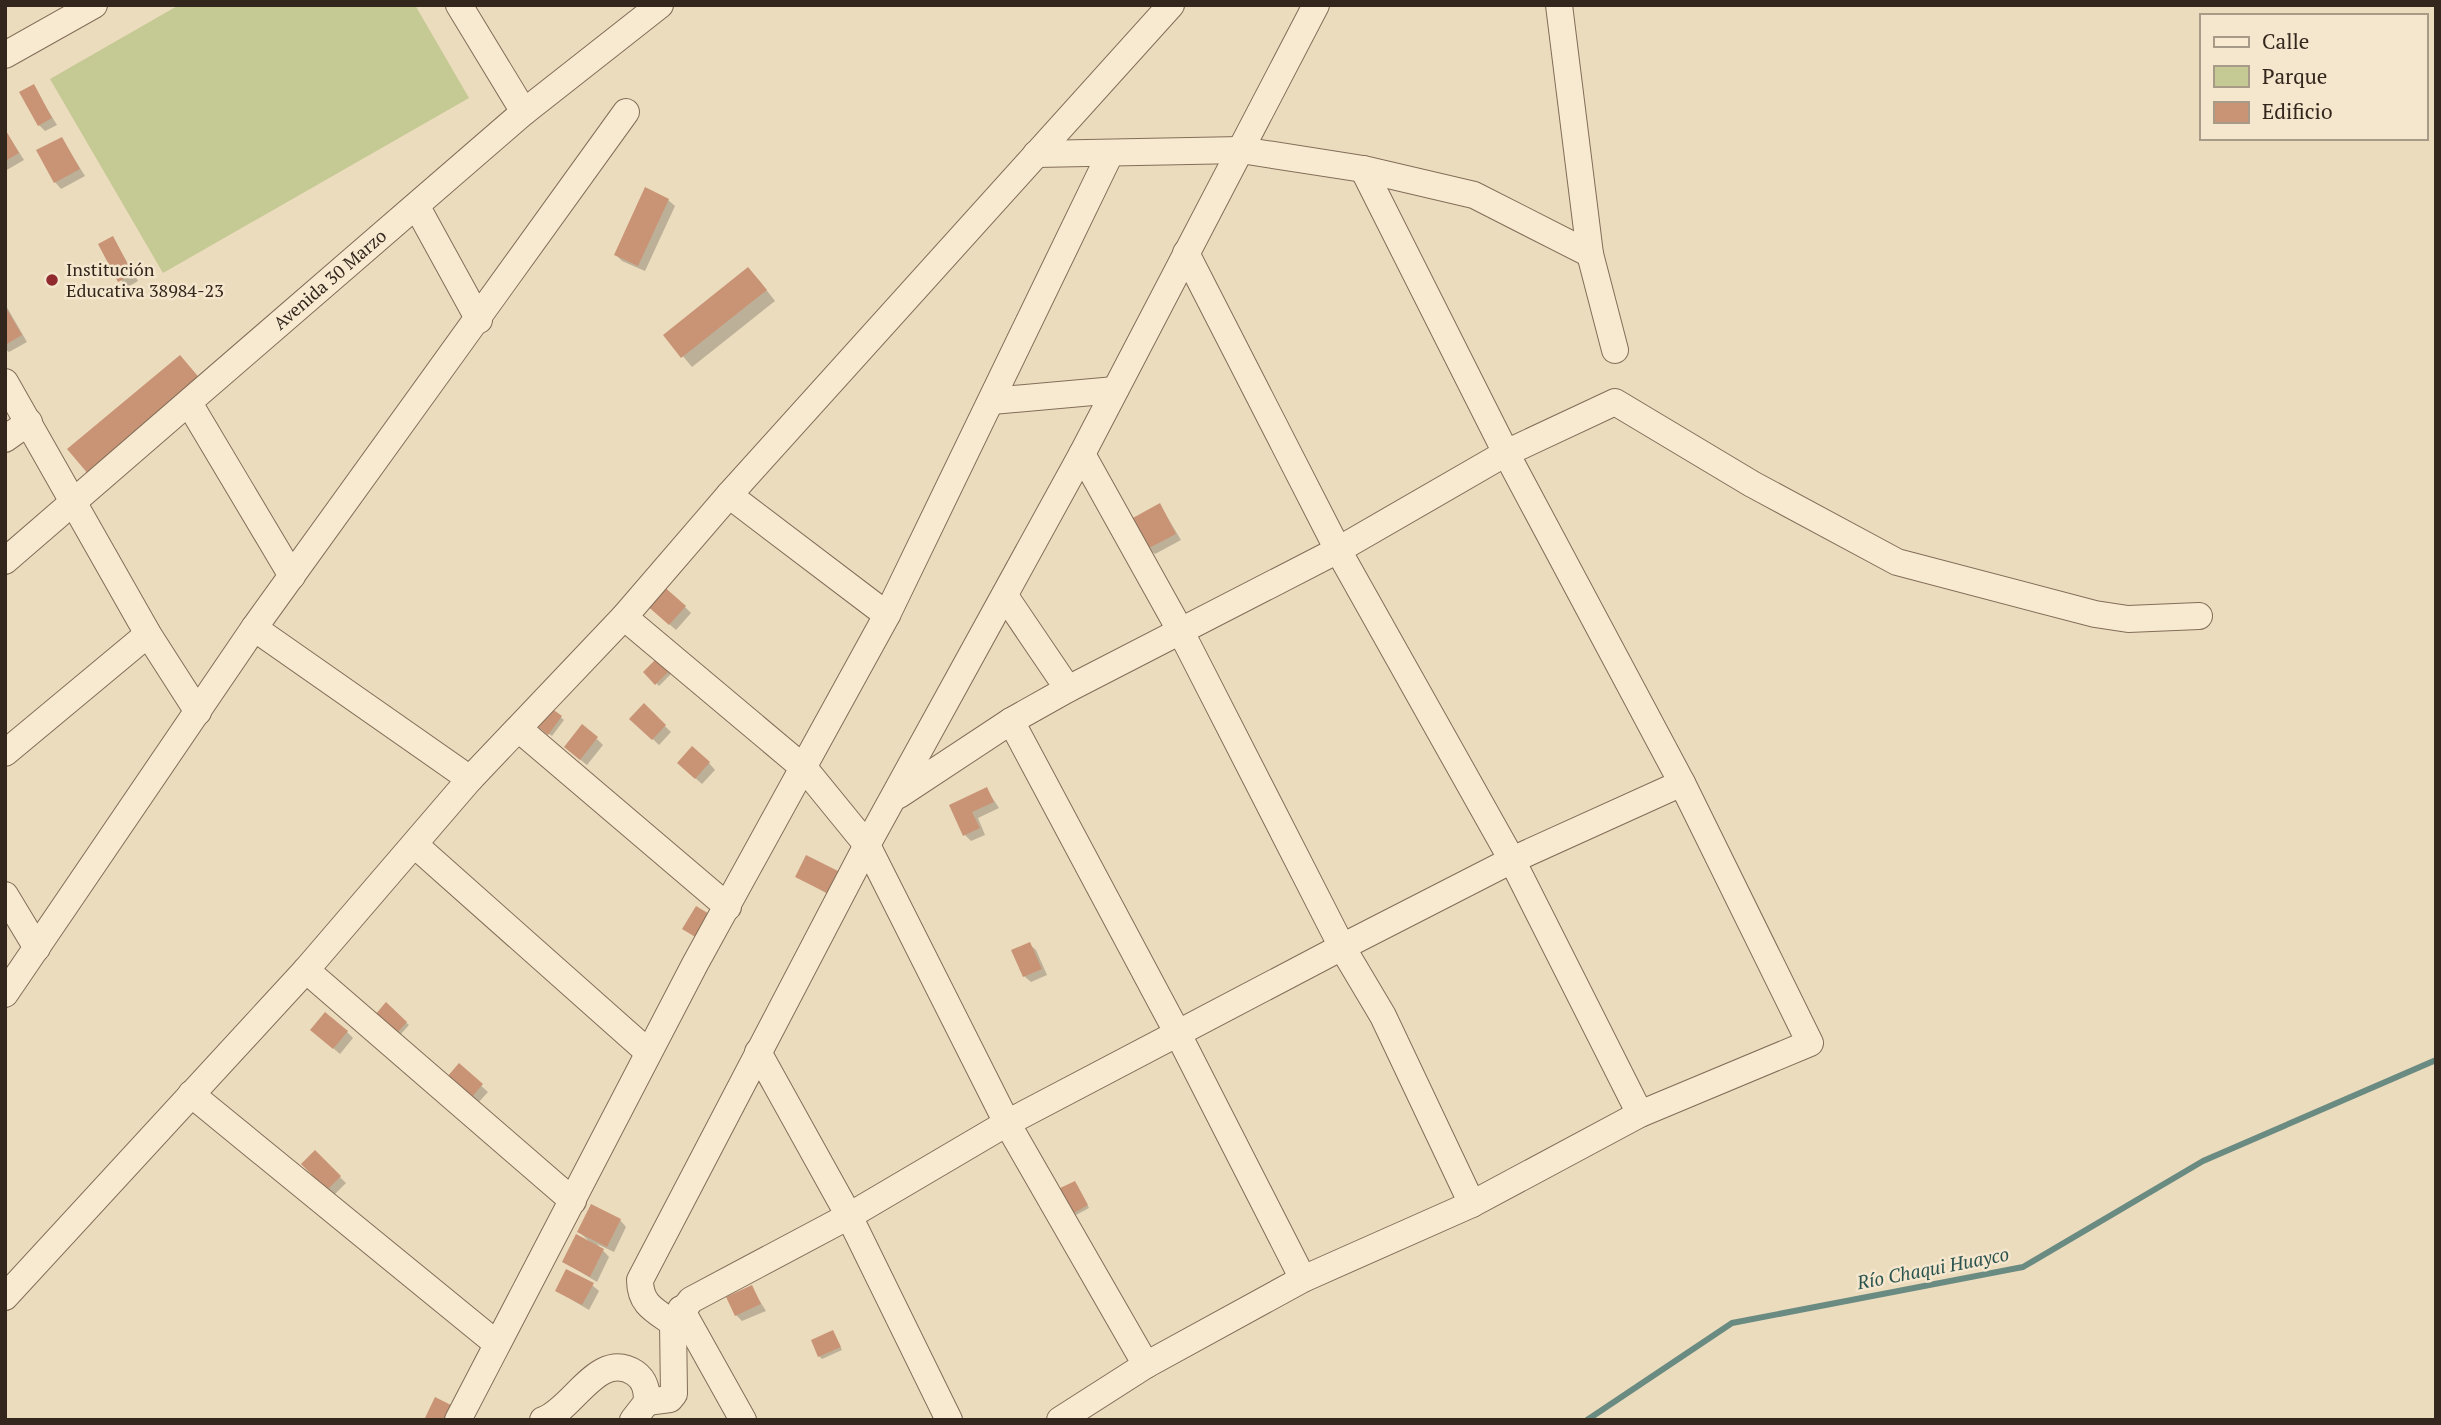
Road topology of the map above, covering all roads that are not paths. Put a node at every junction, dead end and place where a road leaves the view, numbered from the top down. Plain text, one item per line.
1 (94, 5) edge
2 (660, 5) edge
3 (1171, 5) edge
4 (1317, 5) edge
5 (1559, 5) edge
6 (464, 7) edge
7 (5, 55) edge
8 (524, 112) junction
9 (626, 112) dead end
10 (1241, 150) junction
11 (1036, 154) junction
12 (1110, 154) junction
13 (1363, 169) junction
14 (417, 206) junction
15 (1186, 253) junction
16 (1591, 254) junction
17 (479, 320) junction
18 (1615, 350) dead end
19 (5, 382) edge
20 (1115, 390) junction
21 (992, 401) junction
22 (190, 402) junction
23 (29, 422) junction
24 (5, 439) edge
25 (1506, 453) junction
26 (1082, 454) junction
27 (729, 495) junction
28 (74, 503) junction
29 (1338, 550) junction
30 (5, 561) edge
31 (292, 576) junction
32 (1005, 596) junction
33 (887, 615) junction
34 (2199, 616) dead end
35 (624, 617) junction
36 (254, 628) junction
37 (1180, 629) junction
38 (148, 634) junction
39 (1068, 689) junction
40 (198, 712) junction
41 (1011, 721) junction
42 (520, 730) junction
43 (5, 752) edge
44 (805, 768) junction
45 (470, 779) junction
46 (1682, 783) junction
47 (895, 798) junction
48 (415, 845) junction
49 (867, 845) junction
50 (1511, 860) junction
51 (5, 895) edge
52 (728, 907) junction
53 (1342, 947) junction
54 (37, 948) junction
55 (306, 970) junction
56 (5, 994) edge
57 (1178, 1034) junction
58 (648, 1052) junction
59 (758, 1052) junction
60 (191, 1094) junction
61 (1640, 1114) junction
62 (1007, 1123) junction
63 (573, 1201) junction
64 (1472, 1204) junction
65 (849, 1216) junction
66 (1303, 1279) junction
67 (5, 1297) edge
68 (677, 1316) junction
69 (497, 1344) junction
70 (1146, 1365) junction
71 (642, 1403) edge
72 (458, 1420) edge
73 (543, 1420) edge
74 (743, 1420) edge
75 (949, 1420) edge
76 (1060, 1420) edge

1 - 7 street
2 - 8 street, Avenida 30 Marzo
3 - 11 street
4 - 10 street
5 - 16 street
6 - 8 street
8 - 14 street, Avenida 30 Marzo
9 - 17 street
10 - 12 street
10 - 13 street
10 - 15 street
11 - 12 street
11 - 27 street
12 - 21 street
13 - 16 street
13 - 25 street
14 - 17 street
14 - 22 street, Avenida 30 Marzo
15 - 20 street
15 - 29 street
16 - 18 street
17 - 31 street
19 - 23 street
20 - 21 street
20 - 26 street
21 - 33 street
22 - 28 street, Avenida 30 Marzo
22 - 31 street
23 - 24 street
23 - 28 street
25 - 29 street
25 - 34 street
25 - 46 street
26 - 32 street
26 - 37 street
27 - 33 street
27 - 35 street
28 - 30 street, Avenida 30 Marzo
28 - 38 street
29 - 37 street
29 - 50 street
31 - 36 street
32 - 39 street
32 - 47 street
33 - 44 street
35 - 42 street
35 - 44 street
36 - 40 street
36 - 45 street
37 - 39 street
37 - 53 street
38 - 40 street
38 - 43 street
39 - 41 street
40 - 54 street
41 - 47 street
41 - 57 street
42 - 45 street
42 - 52 street
44 - 49 street
44 - 52 street
45 - 48 street
46 - 50 street
46 - 61 street
47 - 49 street
48 - 55 street
48 - 58 street
49 - 59 street
49 - 62 street
50 - 53 street
50 - 61 street
51 - 54 street
52 - 58 street
53 - 57 street
53 - 64 street
54 - 56 street
55 - 60 street
55 - 63 street
57 - 62 street
57 - 66 street
58 - 63 street
59 - 65 street
59 - 68 street
60 - 67 street
60 - 69 street
61 - 64 street
62 - 65 street
62 - 70 street
63 - 69 street
64 - 66 street
65 - 68 street
65 - 75 street
66 - 70 street
68 - 71 street
68 - 74 street
69 - 72 street
70 - 76 street
71 - 73 street

